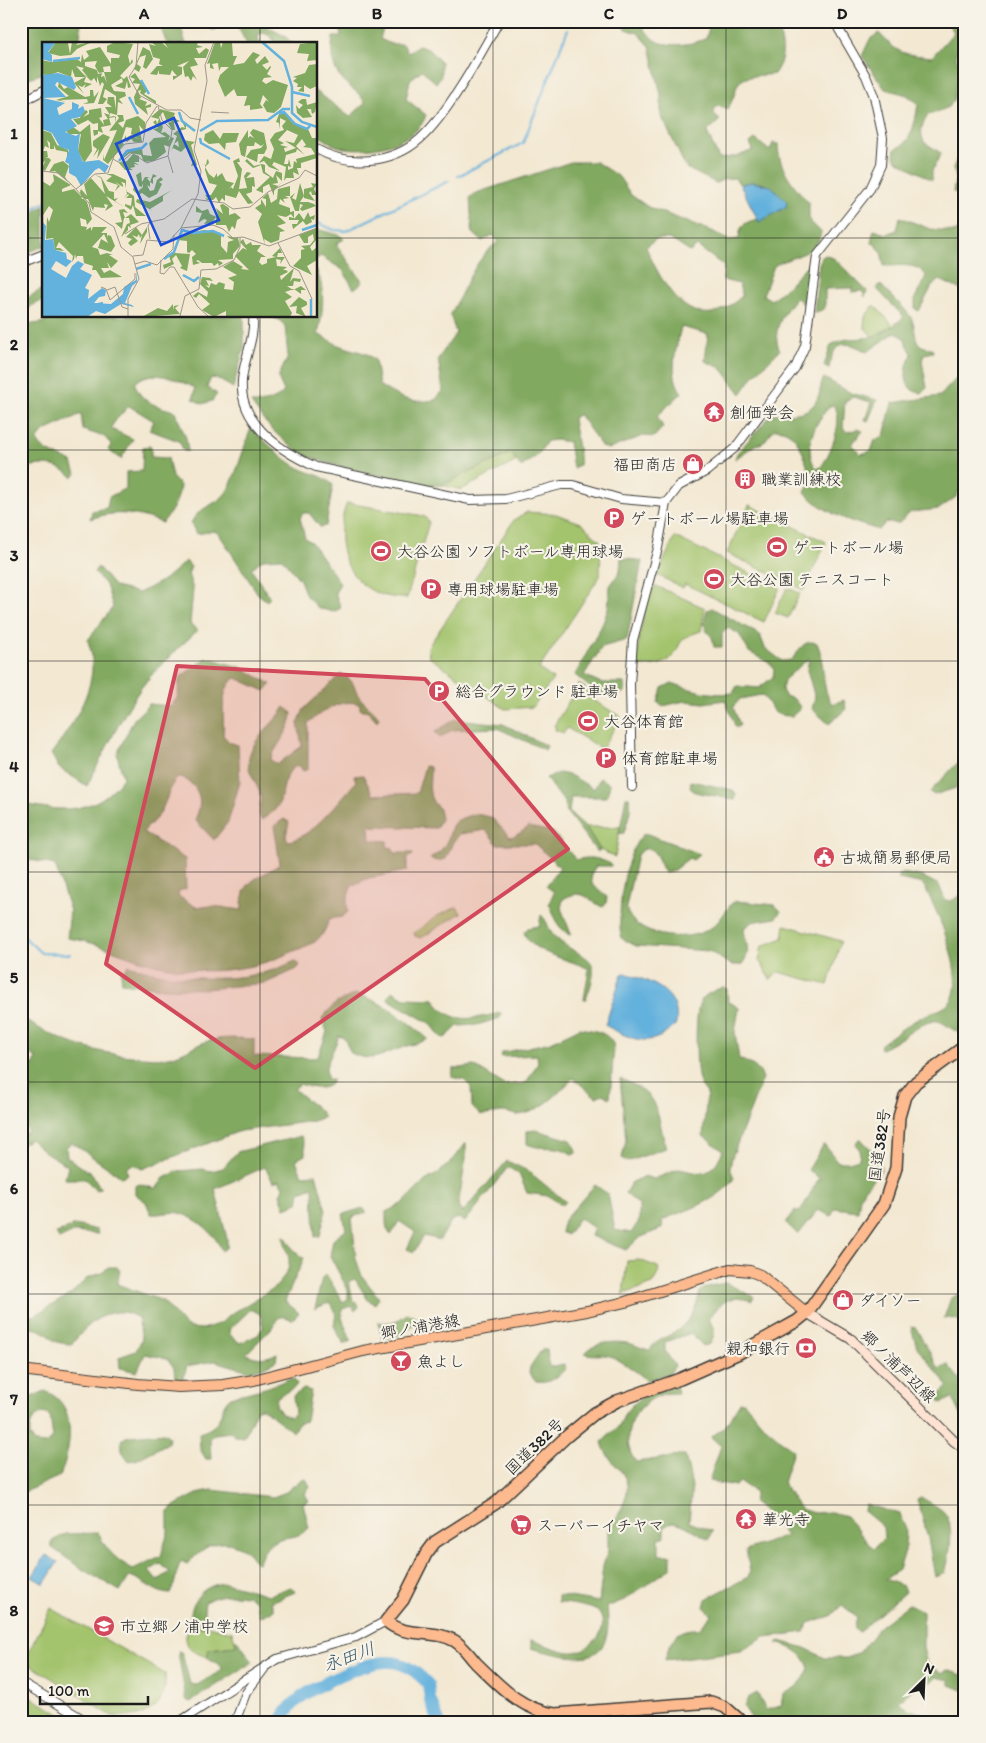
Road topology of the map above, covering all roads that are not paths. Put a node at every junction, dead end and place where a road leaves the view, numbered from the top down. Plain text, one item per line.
1 (498, 21) edge
2 (834, 21) edge
3 (42, 91) edge
4 (21, 102) edge
5 (318, 150) edge
6 (42, 255) edge
7 (21, 263) edge
8 (253, 318) edge
9 (666, 503) junction
10 (632, 787) dead end
11 (965, 1046) edge
12 (807, 1313) junction
13 (21, 1370) edge
14 (965, 1449) edge
15 (386, 1621) junction
16 (270, 1662) junction
17 (21, 1682) edge
18 (88, 1722) edge
19 (179, 1722) edge
20 (235, 1722) edge
21 (742, 1722) edge

1 - 5 street
2 - 9 street
3 - 4 street
6 - 7 street
8 - 9 street
9 - 10 street
11 - 12 highway, 国道382号
12 - 13 main road, 郷ノ浦港線
12 - 14 main road, 郷ノ浦芦辺線
12 - 15 highway, 国道382号
15 - 16 street
15 - 21 highway
16 - 19 street
16 - 20 street
17 - 18 street

